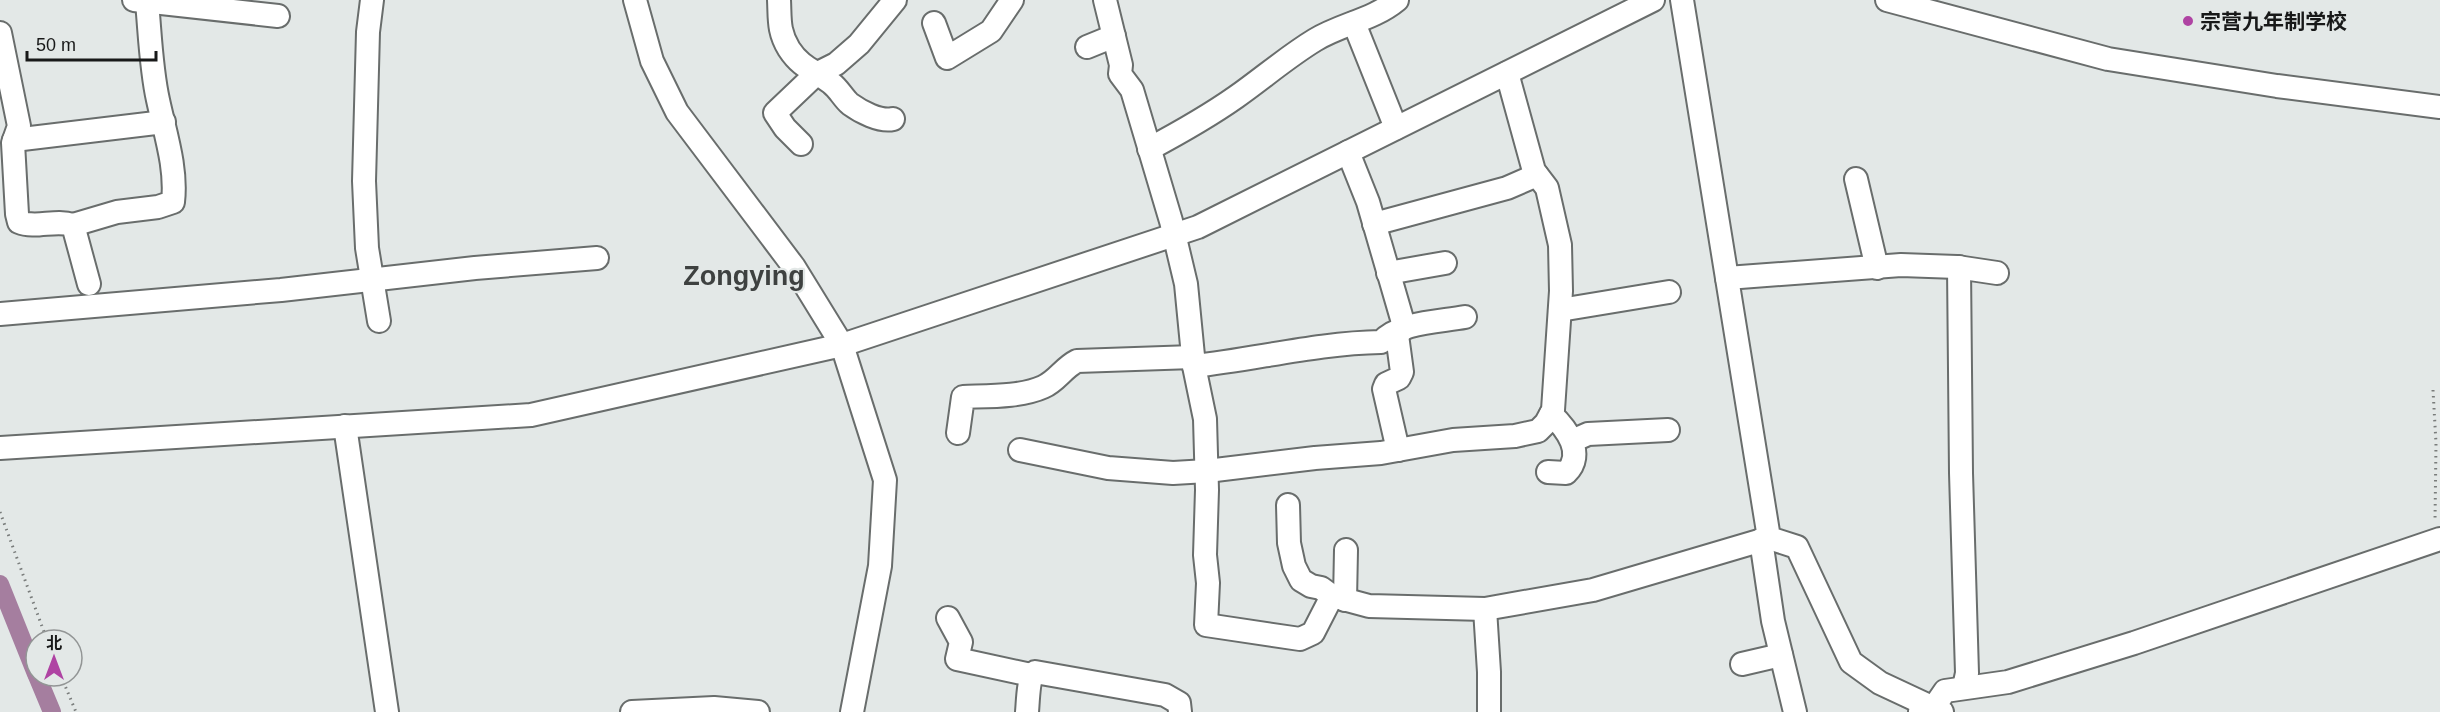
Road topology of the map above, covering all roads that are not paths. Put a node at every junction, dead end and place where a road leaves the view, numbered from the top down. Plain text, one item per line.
1 (372, 0) edge
2 (635, 0) edge
3 (779, 0) edge
4 (895, 0) edge
5 (1012, 0) edge
6 (1105, 0) edge
7 (1397, 0) edge
8 (1653, 0) edge
9 (1682, 0) edge
10 (1887, 0) edge
11 (141, 1) edge
12 (278, 16) dead end
13 (1354, 23) junction
14 (934, 24) dead end
15 (0, 33) edge
16 (1114, 36) junction
17 (1087, 47) dead end
18 (1507, 73) junction
19 (816, 74) junction
20 (2440, 107) edge
21 (893, 119) dead end
22 (165, 122) junction
23 (1396, 128) junction
24 (14, 140) junction
25 (801, 144) dead end
26 (1149, 149) junction
27 (1348, 152) junction
28 (1537, 175) junction
29 (1856, 178) dead end
30 (1374, 224) junction
31 (73, 225) junction
32 (1173, 235) junction
33 (597, 258) dead end
34 (1445, 263) dead end
35 (1959, 267) junction
36 (1877, 268) junction
37 (1388, 273) junction
38 (1997, 273) dead end
39 (1727, 278) junction
40 (372, 281) junction
41 (89, 284) dead end
42 (1669, 292) dead end
43 (1560, 310) junction
44 (0, 314) edge
45 (1465, 317) dead end
46 (379, 321) dead end
47 (1404, 329) junction
48 (842, 345) junction
49 (1194, 361) junction
50 (1551, 414) junction
51 (345, 426) junction
52 (1668, 430) dead end
53 (958, 432) dead end
54 (1572, 441) junction
55 (0, 448) edge
56 (1020, 450) dead end
57 (1398, 450) junction
58 (1207, 471) junction
59 (1548, 472) dead end
60 (1288, 505) dead end
61 (1765, 539) junction
62 (2438, 540) edge
63 (1346, 550) dead end
64 (1339, 598) junction
65 (1485, 609) junction
66 (948, 618) dead end
67 (1781, 656) junction
68 (1742, 663) dead end
69 (1031, 675) junction
70 (1964, 687) junction
71 (1931, 710) edge
72 (387, 712) edge
73 (632, 712) edge
74 (758, 712) edge
75 (852, 712) edge
76 (1027, 712) edge
77 (1180, 712) edge
78 (1489, 712) edge
79 (1795, 712) edge

1 - 40 street
2 - 48 street
3 - 19 street
4 - 19 street
5 - 14 street
6 - 16 street
7 - 13 street
8 - 18 street
9 - 39 street
10 - 20 street
11 - 12 street
11 - 22 street
13 - 23 street
13 - 26 street
15 - 24 street
16 - 17 street
16 - 26 street
18 - 23 street
18 - 28 street
19 - 21 street
19 - 25 street
22 - 24 street
22 - 31 street
23 - 27 street
24 - 31 street
26 - 32 street
27 - 30 street
27 - 32 street
28 - 30 street
28 - 43 street
29 - 36 street
30 - 37 street
31 - 41 street
32 - 48 street
32 - 49 street
33 - 40 street
34 - 37 street
35 - 36 street
35 - 38 street
35 - 70 street
36 - 39 street
37 - 47 street
39 - 61 street
40 - 44 street
40 - 46 street
42 - 43 street
43 - 50 street
45 - 47 street
47 - 49 street
47 - 57 street
48 - 51 street
48 - 75 street
49 - 53 street
49 - 58 street
50 - 54 street
50 - 57 street
51 - 55 street
51 - 72 street
52 - 54 street
54 - 59 street
56 - 58 street
57 - 58 street
58 - 64 street
60 - 64 street
61 - 65 street
61 - 67 street
61 - 71 street
62 - 70 street
63 - 64 street
64 - 65 street
65 - 78 street
66 - 69 street
67 - 68 street
67 - 79 street
69 - 76 street
69 - 77 street
70 - 71 street
73 - 74 street

